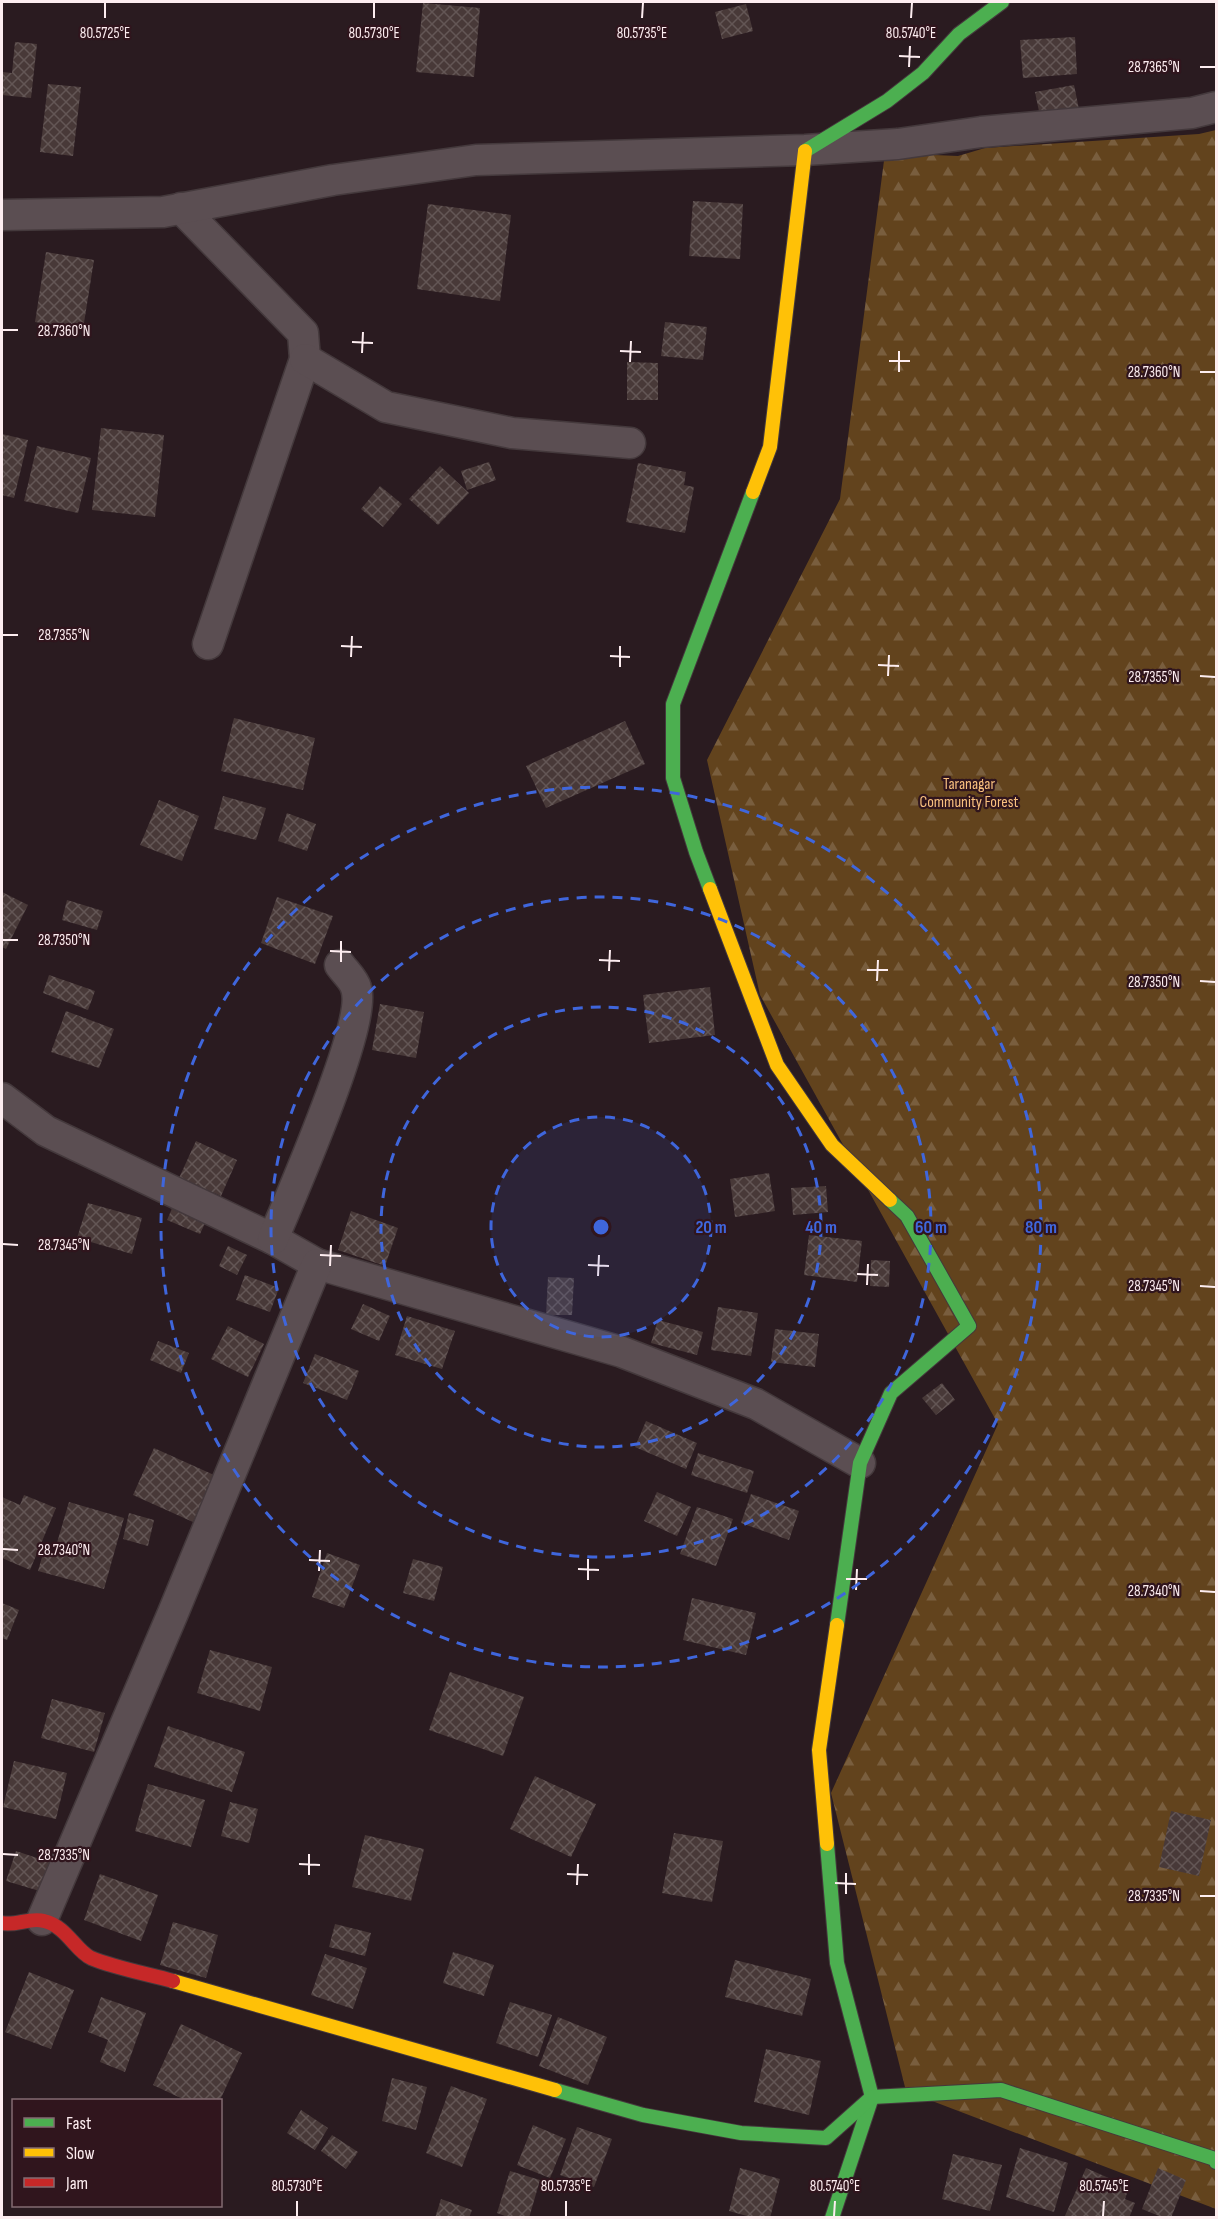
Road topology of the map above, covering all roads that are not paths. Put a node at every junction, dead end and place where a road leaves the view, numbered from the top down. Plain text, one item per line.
1 (1002, 2) edge
2 (1216, 107) edge
3 (805, 150) junction
4 (181, 208) junction
5 (2, 215) edge
6 (305, 359) junction
7 (630, 443) dead end
8 (208, 644) dead end
9 (340, 965) dead end
10 (2, 1098) edge
11 (273, 1239) junction
12 (317, 1264) junction
13 (860, 1463) junction
14 (42, 1920) junction
15 (2, 1923) edge
16 (872, 2097) junction
17 (1216, 2162) edge
18 (832, 2217) edge

1 - 3 street
2 - 3 street
3 - 4 street
3 - 13 street
4 - 5 street
4 - 6 street
6 - 7 street
6 - 8 street
9 - 11 street
10 - 11 street
11 - 12 street
12 - 13 street
12 - 14 street
13 - 16 street
14 - 15 street
14 - 16 street
16 - 17 street
16 - 18 street

